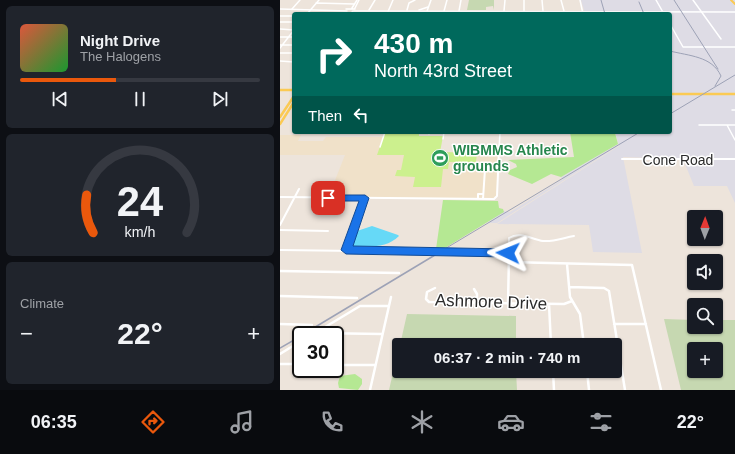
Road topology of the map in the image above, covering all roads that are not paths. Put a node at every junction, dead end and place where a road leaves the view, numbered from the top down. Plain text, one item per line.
1 (300, 0) edge
2 (319, 0) edge
3 (358, 0) edge
4 (375, 0) edge
5 (393, 0) edge
6 (415, 0) edge
7 (431, 0) edge
8 (447, 0) edge
9 (461, 0) edge
10 (505, 0) edge
11 (524, 0) edge
12 (542, 0) edge
13 (561, 0) edge
14 (580, 0) edge
15 (656, 0) edge
16 (693, 0) edge
17 (411, 1) edge
18 (733, 1) edge
19 (316, 3) junction
20 (354, 4) junction
21 (735, 4) edge
22 (429, 7) junction
23 (280, 9) edge
24 (292, 9) junction
25 (311, 10) junction
26 (348, 10) junction
27 (355, 10) junction
28 (369, 10) junction
29 (388, 10) junction
30 (407, 10) junction
31 (419, 10) junction
32 (428, 10) junction
33 (444, 11) junction
34 (459, 11) junction
35 (504, 11) junction
36 (524, 11) junction
37 (564, 11) junction
38 (352, 12) edge
39 (544, 12) edge
40 (574, 12) edge
41 (583, 12) edge
42 (663, 12) edge
43 (702, 12) junction
44 (735, 12) edge
45 (672, 13) edge
46 (280, 16) edge
47 (292, 16) edge
48 (280, 22) edge
49 (292, 22) edge
50 (672, 28) edge
51 (280, 30) edge
52 (292, 30) edge
53 (292, 33) edge
54 (280, 37) edge
55 (289, 37) junction
56 (721, 40) dead end
57 (280, 45) edge
58 (283, 45) junction
59 (292, 45) edge
60 (735, 47) edge
61 (280, 48) edge
62 (280, 53) edge
63 (292, 53) edge
64 (280, 61) edge
65 (292, 62) edge
66 (280, 91) edge
67 (292, 91) edge
68 (672, 95) edge
69 (735, 95) edge
70 (292, 99) edge
71 (292, 105) edge
72 (732, 110) dead end
73 (735, 110) edge
74 (280, 117) edge
75 (280, 124) edge
76 (699, 125) dead end
77 (727, 125) junction
78 (735, 125) edge
79 (384, 134) edge
80 (444, 134) edge
81 (500, 134) edge
82 (443, 139) dead end
83 (735, 140) edge
84 (380, 147) dead end
85 (622, 159) dead end
86 (735, 159) edge
87 (498, 168) junction
88 (299, 189) dead end
89 (483, 194) junction
90 (280, 197) edge
91 (295, 197) junction
92 (365, 198) junction
93 (478, 199) junction
94 (483, 199) junction
95 (280, 225) edge
96 (280, 230) edge
97 (328, 231) dead end
98 (574, 236) dead end
99 (280, 250) edge
100 (346, 250) junction
101 (508, 253) junction
102 (508, 262) junction
103 (567, 263) junction
104 (280, 271) edge
105 (399, 273) dead end
106 (569, 287) junction
107 (435, 288) dead end
108 (474, 289) dead end
109 (280, 296) edge
110 (391, 297) dead end
111 (357, 298) dead end
112 (572, 301) junction
113 (477, 303) junction
114 (508, 304) junction
115 (549, 304) junction
116 (389, 306) junction
117 (280, 324) edge
118 (614, 324) junction
119 (646, 324) junction
120 (312, 325) dead end
121 (326, 326) edge
122 (344, 334) edge
123 (382, 334) junction
124 (551, 338) edge
125 (583, 338) edge
126 (292, 347) edge
127 (280, 354) edge
128 (280, 364) edge
129 (292, 364) edge
130 (344, 365) edge
131 (375, 365) junction
132 (553, 378) edge
133 (588, 378) edge
134 (370, 390) edge
135 (554, 390) edge
136 (589, 390) edge
137 (625, 390) edge
138 (661, 390) edge

1 - 24 street
2 - 19 street
3 - 20 street
3 - 27 street
4 - 28 street
5 - 29 street
6 - 17 street
7 - 22 street
8 - 33 street
9 - 34 street
10 - 35 street
11 - 36 street
12 - 39 street
13 - 37 street
14 - 41 street
15 - 42 street
16 - 43 street
17 - 30 street
18 - 21 main road
19 - 20 street
19 - 25 street
20 - 26 street
22 - 31 street
22 - 32 street
23 - 24 street
24 - 25 street
25 - 26 street
26 - 27 street
27 - 28 street
27 - 38 street
28 - 29 street
29 - 30 street
30 - 31 street
31 - 32 street
32 - 33 street
33 - 34 street
34 - 35 street
35 - 36 street
36 - 39 street
37 - 39 street
37 - 40 street
43 - 44 street
43 - 45 street
43 - 56 street
46 - 47 street
48 - 49 street
50 - 60 street
51 - 52 street
53 - 55 street
54 - 55 street
55 - 58 street
57 - 58 street
58 - 59 street
58 - 61 street
62 - 63 street
64 - 65 street
66 - 67 main road
68 - 69 main road
70 - 74 main road
71 - 75 main road
72 - 73 street
76 - 77 street
77 - 78 street
77 - 83 street
79 - 84 street
80 - 82 street
81 - 87 street
85 - 86 street, Cone Road
87 - 89 street
87 - 94 street
88 - 91 street
89 - 93 street
89 - 94 street
90 - 91 street
91 - 92 street
91 - 95 street
92 - 93 street
92 - 100 street
93 - 94 street
96 - 97 street
98 - 101 street
99 - 100 street
100 - 101 street
101 - 102 street
102 - 103 street
102 - 114 street
103 - 106 street
103 - 119 street
104 - 105 street
106 - 112 street
106 - 118 street
107 - 113 street, Ashmore Drive
108 - 113 street
109 - 111 street
110 - 116 street
112 - 115 street, Ashmore Drive
112 - 125 street
113 - 114 street, Ashmore Drive
114 - 115 street, Ashmore Drive
115 - 124 street
116 - 121 street
116 - 123 street
117 - 120 street
118 - 119 street
118 - 137 street
119 - 138 street
122 - 123 street
123 - 131 street
126 - 127 street
128 - 129 street
130 - 131 street
131 - 134 street
132 - 135 street
133 - 136 street

